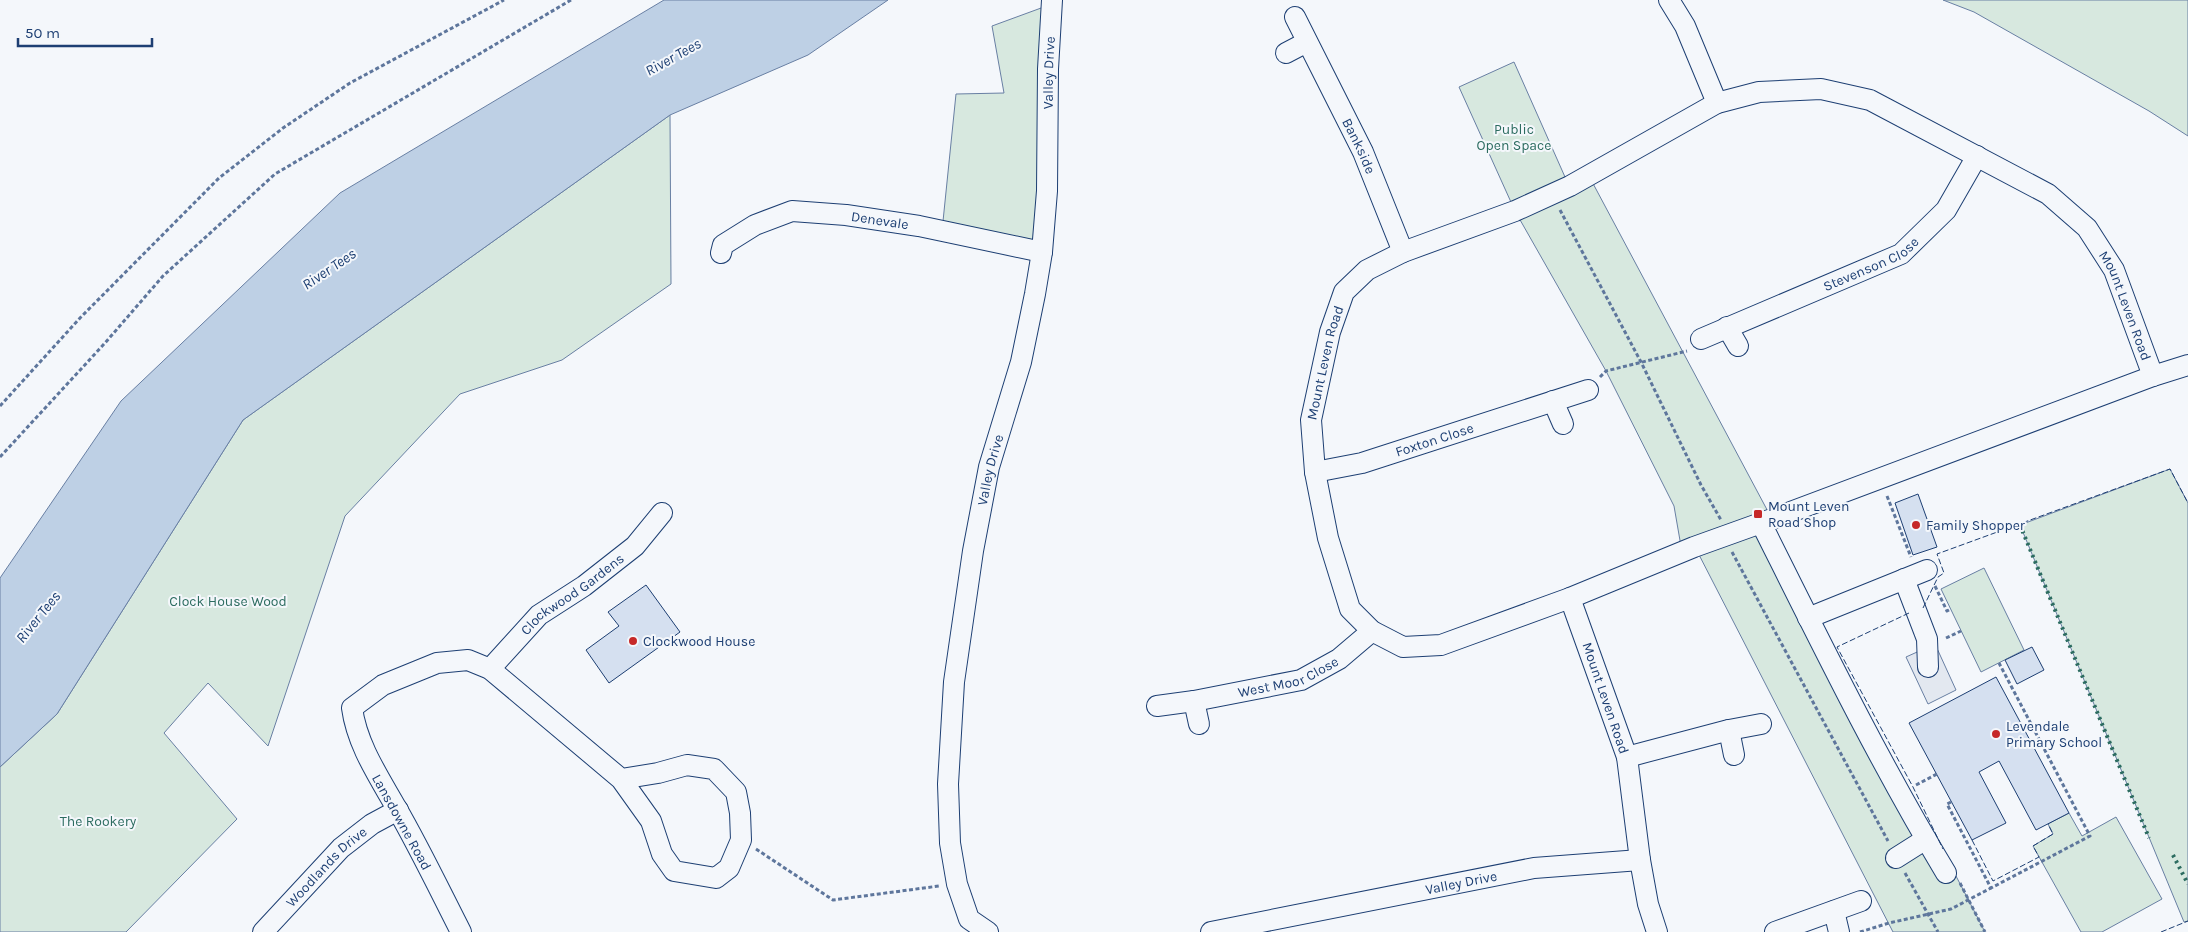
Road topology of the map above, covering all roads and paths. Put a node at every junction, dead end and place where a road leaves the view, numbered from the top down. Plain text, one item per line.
1 (504, 0) edge
2 (571, 0) edge
3 (1052, 0) edge
4 (1668, 0) edge
5 (1295, 17) dead end
6 (1307, 42) junction
7 (1286, 53) dead end
8 (1717, 103) junction
9 (1977, 156) junction
10 (1552, 194) junction
11 (1042, 252) junction
12 (1404, 252) junction
13 (725, 253) dead end
14 (1727, 327) junction
15 (1701, 339) joint
16 (1738, 346) dead end
17 (1641, 362) junction
18 (2188, 365) edge
19 (2153, 376) junction
20 (1588, 390) joint
21 (1553, 401) junction
22 (0, 406) edge
23 (1564, 424) dead end
24 (0, 457) edge
25 (1315, 472) junction
26 (1881, 479) junction
27 (653, 514) dead end
28 (1761, 523) junction
29 (1726, 534) junction
30 (1916, 574) junction
31 (1570, 598) junction
32 (1951, 609) dead end
33 (1808, 618) junction
34 (1372, 631) junction
35 (1999, 663) dead end
36 (1928, 667) dead end
37 (490, 669) junction
38 (1194, 701) junction
39 (1157, 706) dead end
40 (1199, 724) dead end
41 (1761, 724) dead end
42 (1729, 730) junction
43 (1734, 755) dead end
44 (1627, 757) junction
45 (1937, 774) dead end
46 (621, 779) junction
47 (1900, 792) junction
48 (1951, 802) dead end
49 (398, 810) junction
50 (1926, 839) junction
51 (740, 840) junction
52 (1896, 858) junction
53 (1640, 860) junction
54 (1946, 873) joint
55 (957, 884) junction
56 (1991, 888) junction
57 (1968, 899) junction
58 (1861, 901) dead end
59 (1834, 911) junction
60 (1928, 914) junction
61 (962, 926) edge
62 (263, 932) edge
63 (461, 932) edge
64 (988, 932) edge
65 (1211, 932) edge
66 (1657, 932) edge
67 (1775, 932) edge
68 (1839, 932) edge
69 (1860, 932) edge
70 (1938, 932) edge
71 (1985, 932) edge

1 - 22 path
2 - 24 path
3 - 11 street, Valley Drive
4 - 8 street
5 - 6 street, Bankside
6 - 7 street
6 - 12 street, Bankside
8 - 9 street, Mount Leven Road
8 - 10 street, Mount Leven Road
9 - 14 street, Stevenson Close
9 - 19 street, Mount Leven Road
10 - 12 street, Mount Leven Road
10 - 17 path
11 - 13 street, Denevale
11 - 55 street, Valley Drive
12 - 25 street, Mount Leven Road
14 - 15 street, Stevenson Close
14 - 16 street
15 - 17 path
17 - 20 path
17 - 29 path
18 - 19 street
19 - 26 street, Mount Leven Road
20 - 21 street, Foxton Close
21 - 23 street
21 - 25 street, Foxton Close
25 - 34 street, Mount Leven Road
26 - 28 street, Mount Leven Road
26 - 30 path
27 - 37 street, Clockwood Gardens
28 - 29 street, Mount Leven Road
28 - 33 street
29 - 31 street, Mount Leven Road
29 - 52 path
30 - 32 path
30 - 33 street
30 - 36 street
31 - 34 street, Mount Leven Road
31 - 44 street, Mount Leven Road
33 - 47 street
34 - 38 street, West Moor Close
35 - 56 path
37 - 46 street
37 - 49 street, Lansdowne Road
38 - 39 street, West Moor Close
38 - 40 street
41 - 42 street
42 - 43 street
42 - 44 street
44 - 53 street, Mount Leven Road
45 - 47 path
46 - 51 street
46 - 51 street
47 - 50 street
48 - 56 path
49 - 62 street, Woodlands Drive
49 - 63 street, Lansdowne Road
50 - 52 street
50 - 54 street
51 - 55 path
52 - 60 path
53 - 65 street, Valley Drive
53 - 66 street
54 - 57 path
55 - 61 street, Valley Drive
56 - 57 path
57 - 60 path
57 - 71 path
58 - 59 street
59 - 67 street
59 - 68 street
60 - 69 path
60 - 70 path
61 - 64 street, Valley Drive

